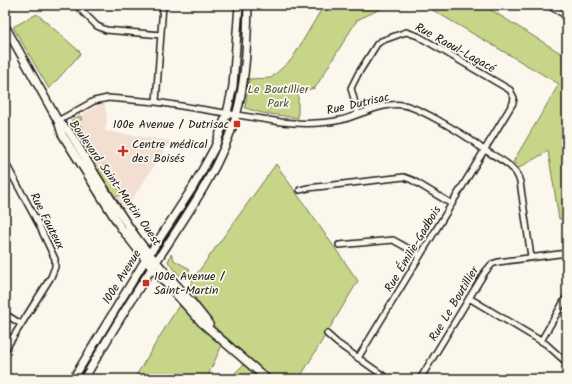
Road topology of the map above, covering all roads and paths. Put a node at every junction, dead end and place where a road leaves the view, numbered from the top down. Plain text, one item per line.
1 (77, 5) edge
2 (163, 5) edge
3 (239, 5) edge
4 (248, 5) edge
5 (263, 5) edge
6 (279, 5) edge
7 (548, 5) edge
8 (567, 16) edge
9 (5, 26) edge
10 (161, 34) junction
11 (156, 102) junction
12 (227, 113) junction
13 (236, 114) junction
14 (358, 114) junction
15 (58, 121) junction
16 (485, 149) junction
17 (5, 162) edge
18 (300, 190) dead end
19 (452, 204) junction
20 (339, 245) dead end
21 (150, 253) junction
22 (567, 253) edge
23 (420, 255) junction
24 (531, 257) junction
25 (145, 260) junction
26 (157, 261) junction
27 (152, 268) junction
28 (567, 296) edge
29 (469, 298) junction
30 (5, 314) edge
31 (21, 324) junction
32 (215, 332) junction
33 (327, 334) dead end
34 (541, 341) junction
35 (5, 350) edge
36 (358, 358) junction
37 (567, 363) edge
38 (73, 379) edge
39 (84, 379) edge
40 (267, 379) edge
41 (388, 379) edge
42 (420, 379) edge

1 - 10 street
2 - 10 street
3 - 12 street, 100e Avenue
4 - 13 street, 100e Avenue
5 - 6 street
7 - 8 street
9 - 15 street, Boulevard Saint-Martin Ouest
10 - 11 street
11 - 12 street, Rue Dutrisac
11 - 15 street, Rue Dutrisac
12 - 13 street, Rue Dutrisac
12 - 21 street, 100e Avenue
13 - 14 street, Rue Dutrisac
13 - 26 street, 100e Avenue
14 - 16 street, Rue Dutrisac
14 - 16 street, Rue Raoul-Lagacé
15 - 21 street, Boulevard Saint-Martin Ouest
15 - 25 street, Boulevard Saint-Martin Ouest
16 - 19 street, Rue Émilie-Gadbois
16 - 24 street, Rue Dutrisac
17 - 31 street, Rue Fauteux
18 - 19 street
19 - 23 street, Rue Émilie-Gadbois
20 - 23 street
21 - 25 street, 100e Avenue
21 - 26 street, Boulevard Saint-Martin Ouest
22 - 24 street, Rue Le Boutillier
23 - 36 street, Rue Émilie-Gadbois
24 - 29 street, Rue Le Boutillier
25 - 27 street, Boulevard Saint-Martin Ouest
25 - 38 street, 100e Avenue
26 - 27 street, 100e Avenue
26 - 32 street, Boulevard Saint-Martin Ouest
27 - 32 street, Boulevard Saint-Martin Ouest
27 - 39 street, 100e Avenue
28 - 34 street
29 - 34 street
29 - 42 street, Rue Le Boutillier
30 - 31 street
31 - 35 street, Rue Fauteux
32 - 40 street, Boulevard Saint-Martin Ouest
33 - 36 street
34 - 37 street
36 - 41 street

